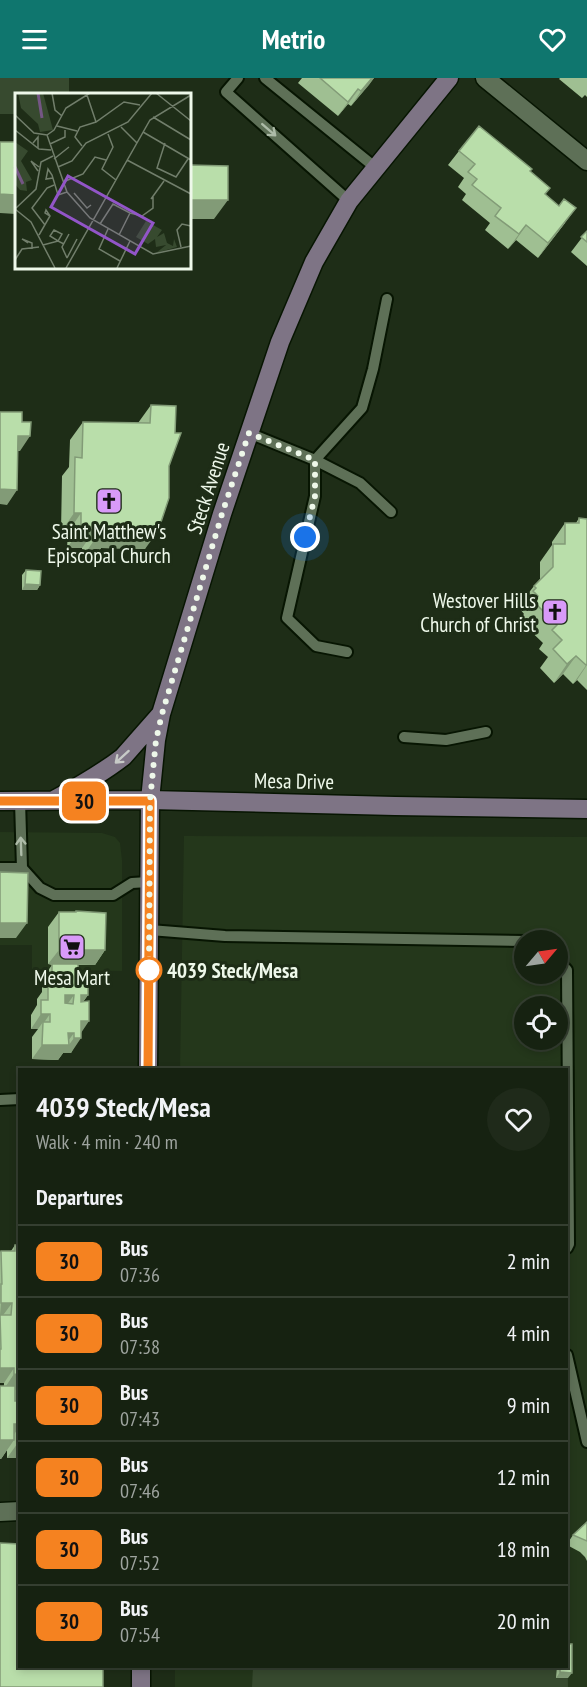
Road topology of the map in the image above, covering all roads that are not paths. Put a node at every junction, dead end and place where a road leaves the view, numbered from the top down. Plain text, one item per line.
1 (238, 78) edge
2 (265, 78) edge
3 (449, 78) edge
4 (485, 78) edge
5 (587, 161) edge
6 (375, 168) junction
7 (349, 201) junction
8 (387, 299) dead end
9 (249, 433) junction
10 (315, 460) junction
11 (391, 512) dead end
12 (347, 652) dead end
13 (162, 714) junction
14 (486, 732) dead end
15 (404, 737) dead end
16 (0, 801) edge
17 (20, 801) junction
18 (52, 801) junction
19 (150, 801) junction
20 (587, 809) edge
21 (0, 868) edge
22 (22, 868) junction
23 (148, 882) junction
24 (150, 930) junction
25 (514, 941) edge
26 (567, 984) edge
27 (148, 1068) edge
28 (568, 1068) edge
29 (18, 1098) edge
30 (0, 1100) edge
31 (568, 1107) edge
32 (568, 1246) edge
33 (568, 1358) edge
34 (587, 1442) edge
35 (18, 1511) edge
36 (0, 1512) edge
37 (141, 1668) edge
38 (141, 1687) edge

1 -> 7 lane
2 - 6 lane
3 - 6 street, Steck Avenue
4 - 5 street
6 - 7 street, Steck Avenue
7 - 9 street, Steck Avenue
8 - 10 lane
9 - 10 lane
9 - 13 street, Steck Avenue
10 - 11 lane
10 - 12 lane
13 -> 18 street
13 - 19 street, Steck Avenue
14 - 15 lane
16 - 17 street, Mesa Drive
17 - 18 street, Mesa Drive
22 -> 17 lane
18 - 19 street, Mesa Drive
19 - 20 street, Mesa Drive
19 - 23 street, Steck Avenue
21 - 22 lane
22 - 23 lane
23 - 24 street, Steck Avenue
24 - 25 lane
24 - 27 street, Steck Avenue
26 - 28 lane
29 - 30 lane
31 - 32 lane
33 - 34 lane
35 - 36 street
37 - 38 street

